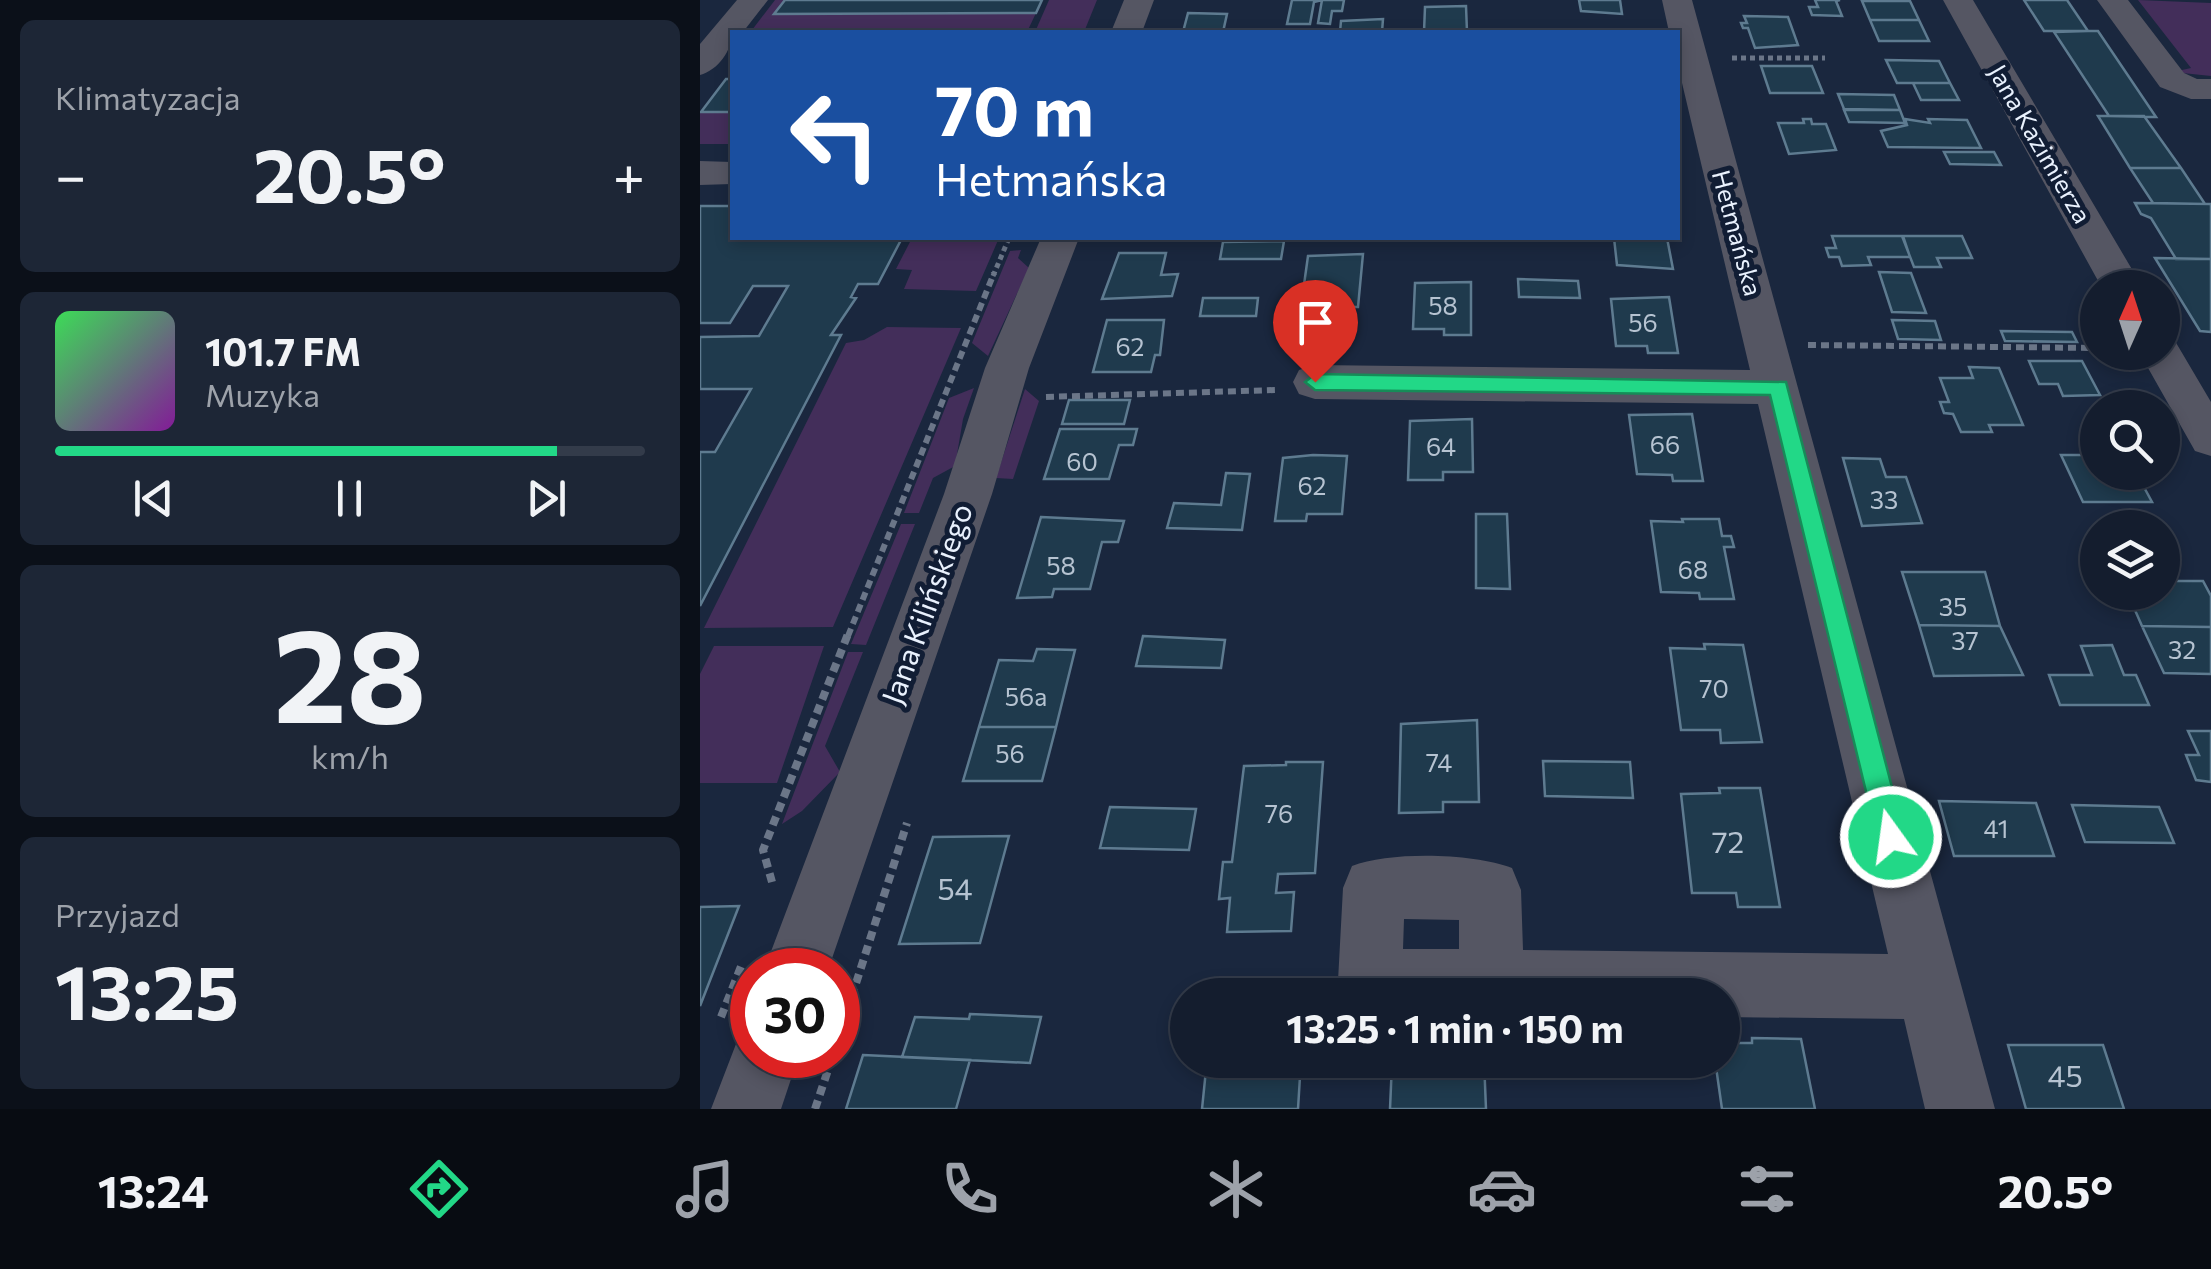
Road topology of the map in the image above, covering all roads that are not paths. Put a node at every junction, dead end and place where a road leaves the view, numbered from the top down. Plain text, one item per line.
1 (753, 0) edge
2 (1139, 0) edge
3 (1677, 0) edge
4 (1958, 0) edge
5 (2112, 0) edge
6 (733, 30) edge
7 (1128, 30) edge
8 (730, 35) edge
9 (712, 62) edge
10 (1689, 71) edge
11 (2211, 89) edge
12 (700, 173) edge
13 (730, 173) edge
14 (1059, 240) edge
15 (2113, 270) edge
16 (2180, 362) edge
17 (1772, 366) junction
18 (1315, 382) road end
19 (2211, 438) edge
20 (804, 948) edge
21 (1740, 985) edge
22 (1928, 987) junction
23 (743, 1078) edge
24 (746, 1109) edge
25 (1960, 1109) edge

1 - 6 street
2 - 7 street
3 - 10 street, Hetmańska
4 - 15 street, Jana Kazimierza
5 - 11 street
8 - 9 street
10 - 17 street, Hetmańska
12 - 13 street
14 - 20 street, Jana Kilińskiego
16 - 19 street
17 - 18 street
17 - 22 street, Hetmańska
21 - 22 street
22 - 25 street, Hetmańska
23 - 24 street

